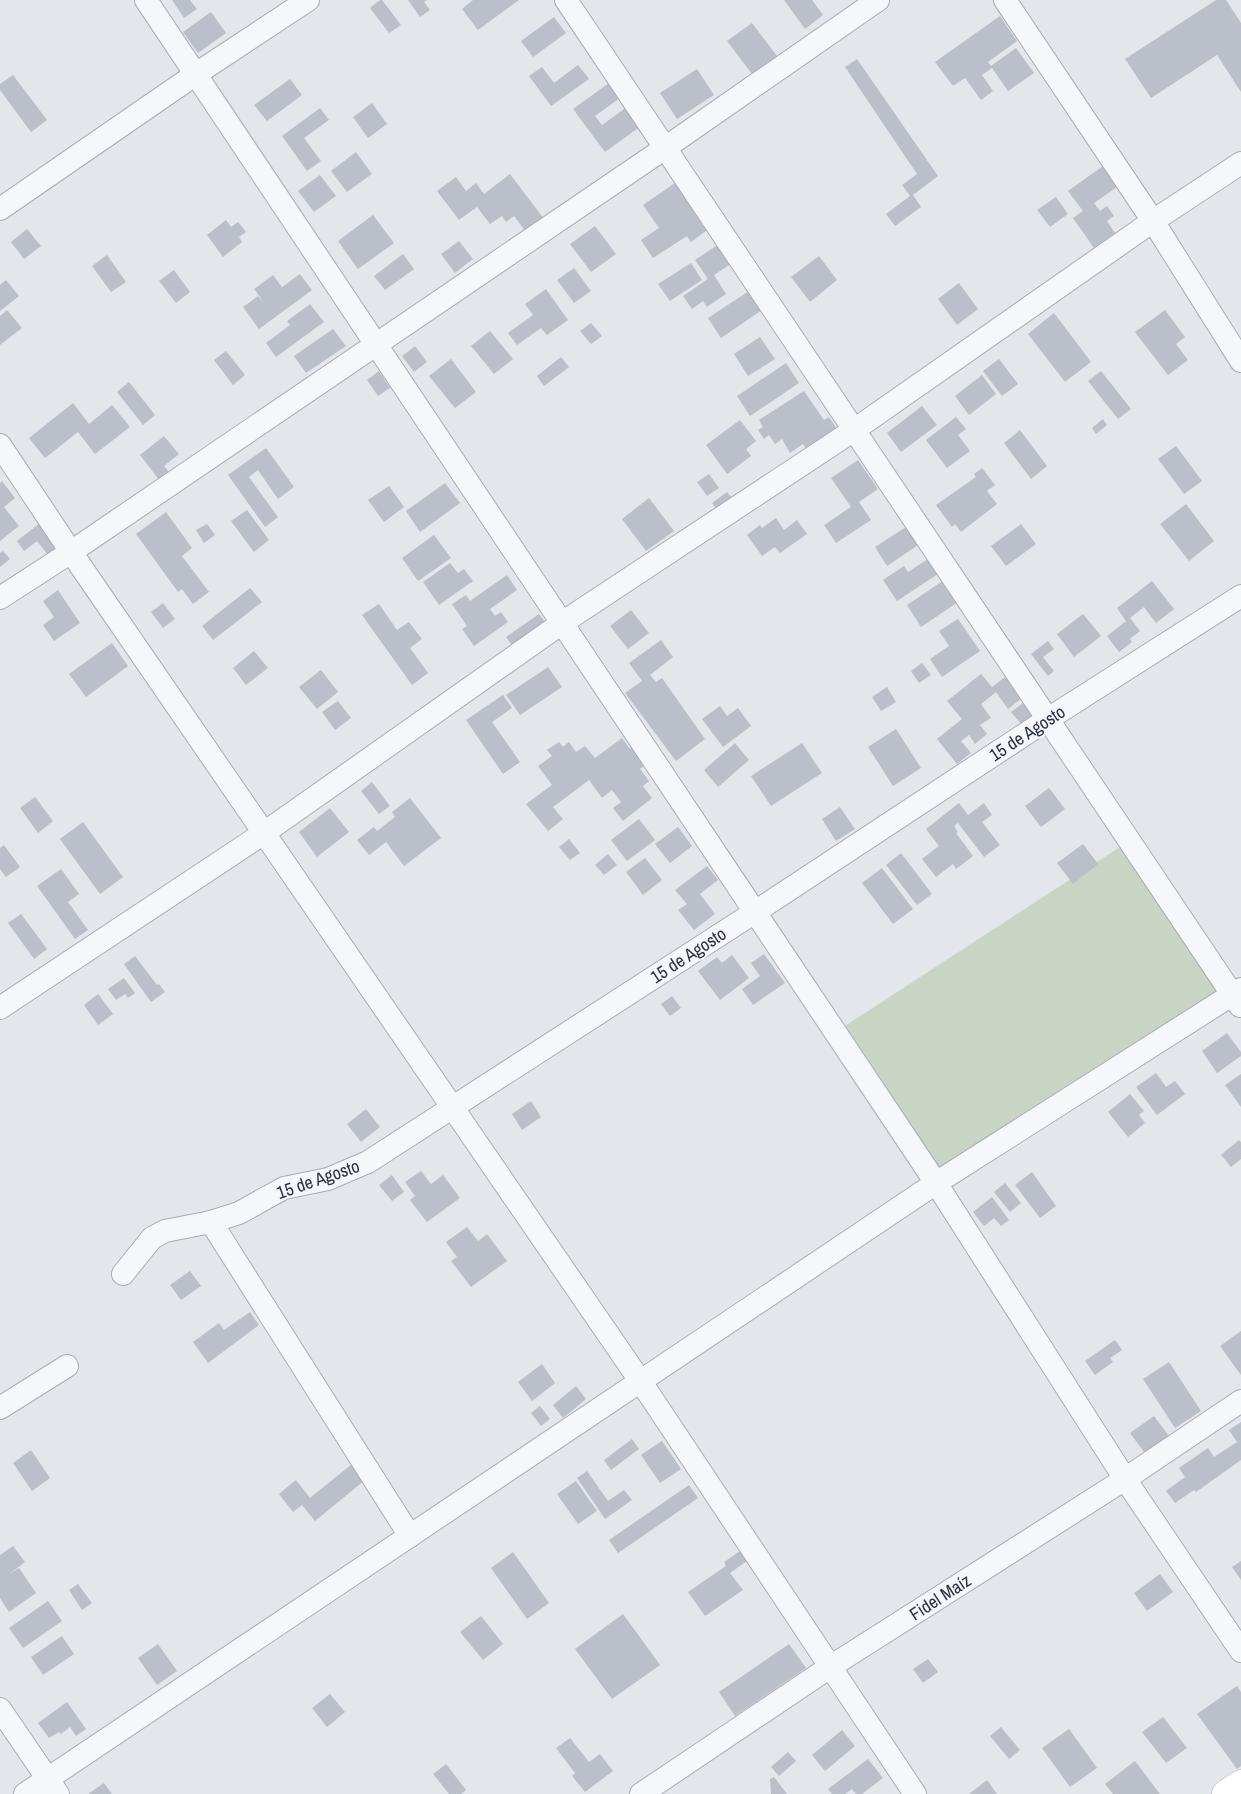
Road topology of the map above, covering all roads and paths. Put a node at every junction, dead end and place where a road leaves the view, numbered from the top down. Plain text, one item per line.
1 (146, 0) edge
2 (308, 0) edge
3 (566, 0) edge
4 (878, 0) edge
5 (1005, 0) edge
6 (196, 74) junction
7 (664, 148) junction
8 (1241, 163) edge
9 (0, 209) edge
10 (1153, 221) junction
11 (376, 344) junction
12 (1241, 361) edge
13 (854, 430) junction
14 (0, 445) edge
15 (71, 552) junction
16 (1241, 596) edge
17 (0, 598) edge
18 (562, 623) junction
19 (1048, 719) junction
20 (264, 834) junction
21 (755, 912) junction
22 (1238, 997) edge
23 (0, 1008) edge
24 (452, 1107) junction
25 (936, 1183) junction
26 (211, 1222) junction
27 (124, 1274) dead end
28 (67, 1366) dead end
29 (640, 1382) junction
30 (1241, 1401) edge
31 (0, 1408) edge
32 (1125, 1479) junction
33 (410, 1536) junction
34 (1241, 1651) edge
35 (830, 1667) junction
36 (0, 1709) edge
37 (1241, 1784) edge
38 (53, 1786) edge
39 (25, 1794) edge
40 (641, 1794) edge
41 (915, 1794) edge
42 (1226, 1794) edge

1 - 6 street
2 - 6 street
3 - 7 street
4 - 7 street
5 - 10 street
6 - 9 street
6 - 11 street
7 - 11 street
7 - 13 street
8 - 10 street
10 - 12 street
10 - 13 street
11 - 15 street
11 - 18 street
13 - 18 street
13 - 19 street
14 - 15 street
15 - 17 street
15 - 20 street
16 - 19 street, 15 de Agosto
18 - 20 street
18 - 21 street
19 - 21 street, 15 de Agosto
19 - 22 street
20 - 23 street
20 - 24 street
21 - 24 street, 15 de Agosto
21 - 25 street
22 - 25 street
24 - 26 street, 15 de Agosto
24 - 29 street
25 - 29 street
25 - 32 street
26 - 27 street, 15 de Agosto
26 - 33 street
28 - 31 street
29 - 33 street
29 - 35 street
30 - 32 street, Fidel Maíz
32 - 34 street
32 - 35 street, Fidel Maíz
33 - 38 street
35 - 40 street, Fidel Maíz
35 - 41 street
36 - 38 street
37 - 42 main road
38 - 39 street

